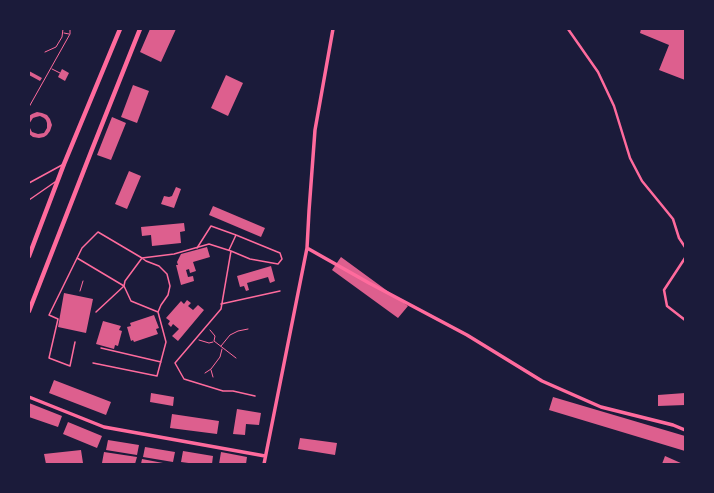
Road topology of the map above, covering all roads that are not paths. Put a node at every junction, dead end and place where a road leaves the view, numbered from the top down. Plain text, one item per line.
1 (120, 29) edge
2 (140, 29) edge
3 (333, 29) edge
4 (568, 29) edge
5 (64, 164) junction
6 (57, 180) junction
7 (29, 183) edge
8 (29, 200) edge
9 (236, 235) junction
10 (685, 247) edge
11 (197, 248) junction
12 (307, 248) junction
13 (230, 250) junction
14 (29, 256) edge
15 (77, 258) junction
16 (142, 258) junction
17 (685, 258) edge
18 (124, 286) junction
19 (280, 291) dead end
20 (221, 304) junction
21 (29, 311) edge
22 (96, 312) dead end
23 (158, 312) junction
24 (685, 320) edge
25 (75, 342) dead end
26 (100, 348) dead end
27 (161, 362) junction
28 (93, 363) dead end
29 (255, 396) dead end
30 (29, 398) edge
31 (685, 430) edge
32 (265, 456) junction
33 (264, 464) edge

1 - 5 main road
2 - 21 main road
3 - 12 street
4 - 10 street
5 - 6 main road
5 - 7 lane
6 - 8 lane
6 - 14 main road
9 - 11 lane
9 - 13 lane
9 - 13 lane
11 - 13 lane
11 - 16 lane
12 - 31 street
12 - 32 street
13 - 20 lane
15 - 16 lane
15 - 18 lane
15 - 25 lane
16 - 18 lane
16 - 23 lane
17 - 24 street
18 - 22 lane
18 - 23 lane
19 - 20 lane
20 - 29 lane
23 - 27 lane
26 - 27 lane
27 - 28 lane
30 - 32 street
32 - 33 street

